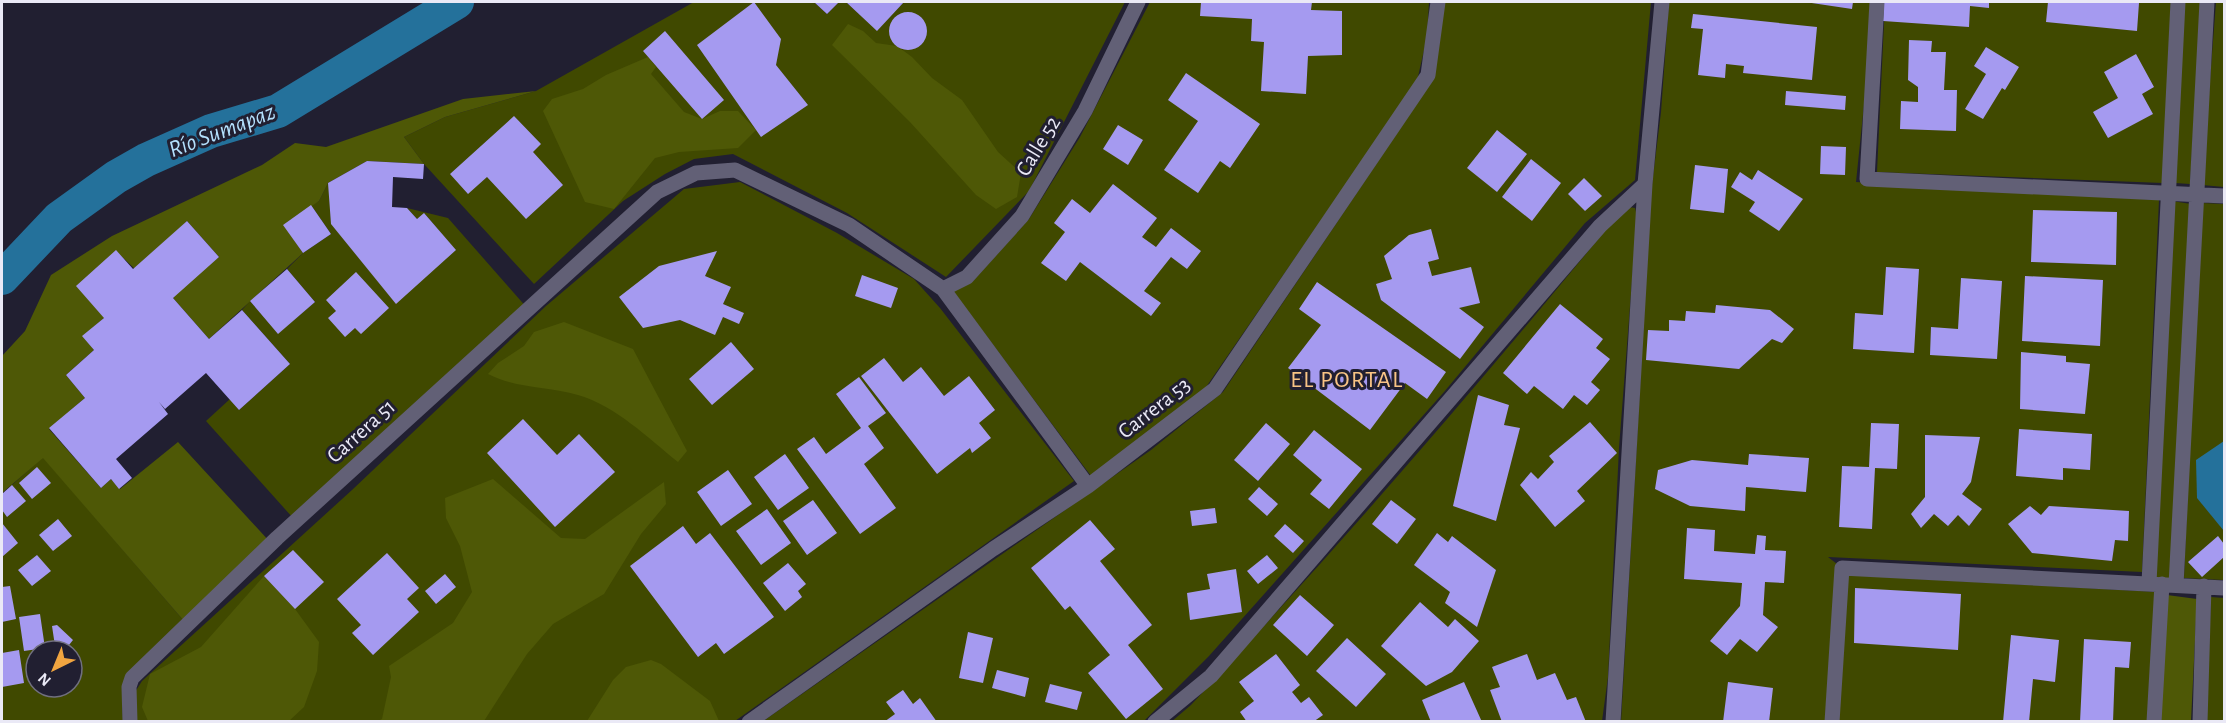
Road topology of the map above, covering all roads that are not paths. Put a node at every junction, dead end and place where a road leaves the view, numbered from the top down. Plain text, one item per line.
1 (1138, 2) edge
2 (1438, 2) edge
3 (1662, 2) edge
4 (1877, 2) edge
5 (2178, 2) edge
6 (2207, 2) edge
7 (1645, 184) junction
8 (2168, 192) junction
9 (2195, 194) junction
10 (2224, 196) edge
11 (943, 289) junction
12 (2161, 352) junction
13 (2188, 352) junction
14 (1088, 486) junction
15 (2162, 584) junction
16 (2204, 586) junction
17 (2224, 588) edge
18 (130, 722) edge
19 (749, 722) edge
20 (1155, 722) edge
21 (1613, 722) edge
22 (1832, 722) edge
23 (2154, 722) edge
24 (2200, 722) edge

1 - 11 street, Calle 52
2 - 14 street, Carrera 53
3 - 7 street
4 - 8 street
5 - 8 street
6 - 9 street
7 - 20 street
7 - 21 street
8 - 9 street
8 - 12 street
9 - 10 street
9 - 13 street
11 - 14 street, Carrera 51
11 - 18 street, Carrera 51
12 - 13 street
12 - 15 street
13 - 15 street
14 - 19 street, Carrera 53
15 - 16 street
15 - 22 street
15 - 23 street
16 - 17 street
16 - 24 street

